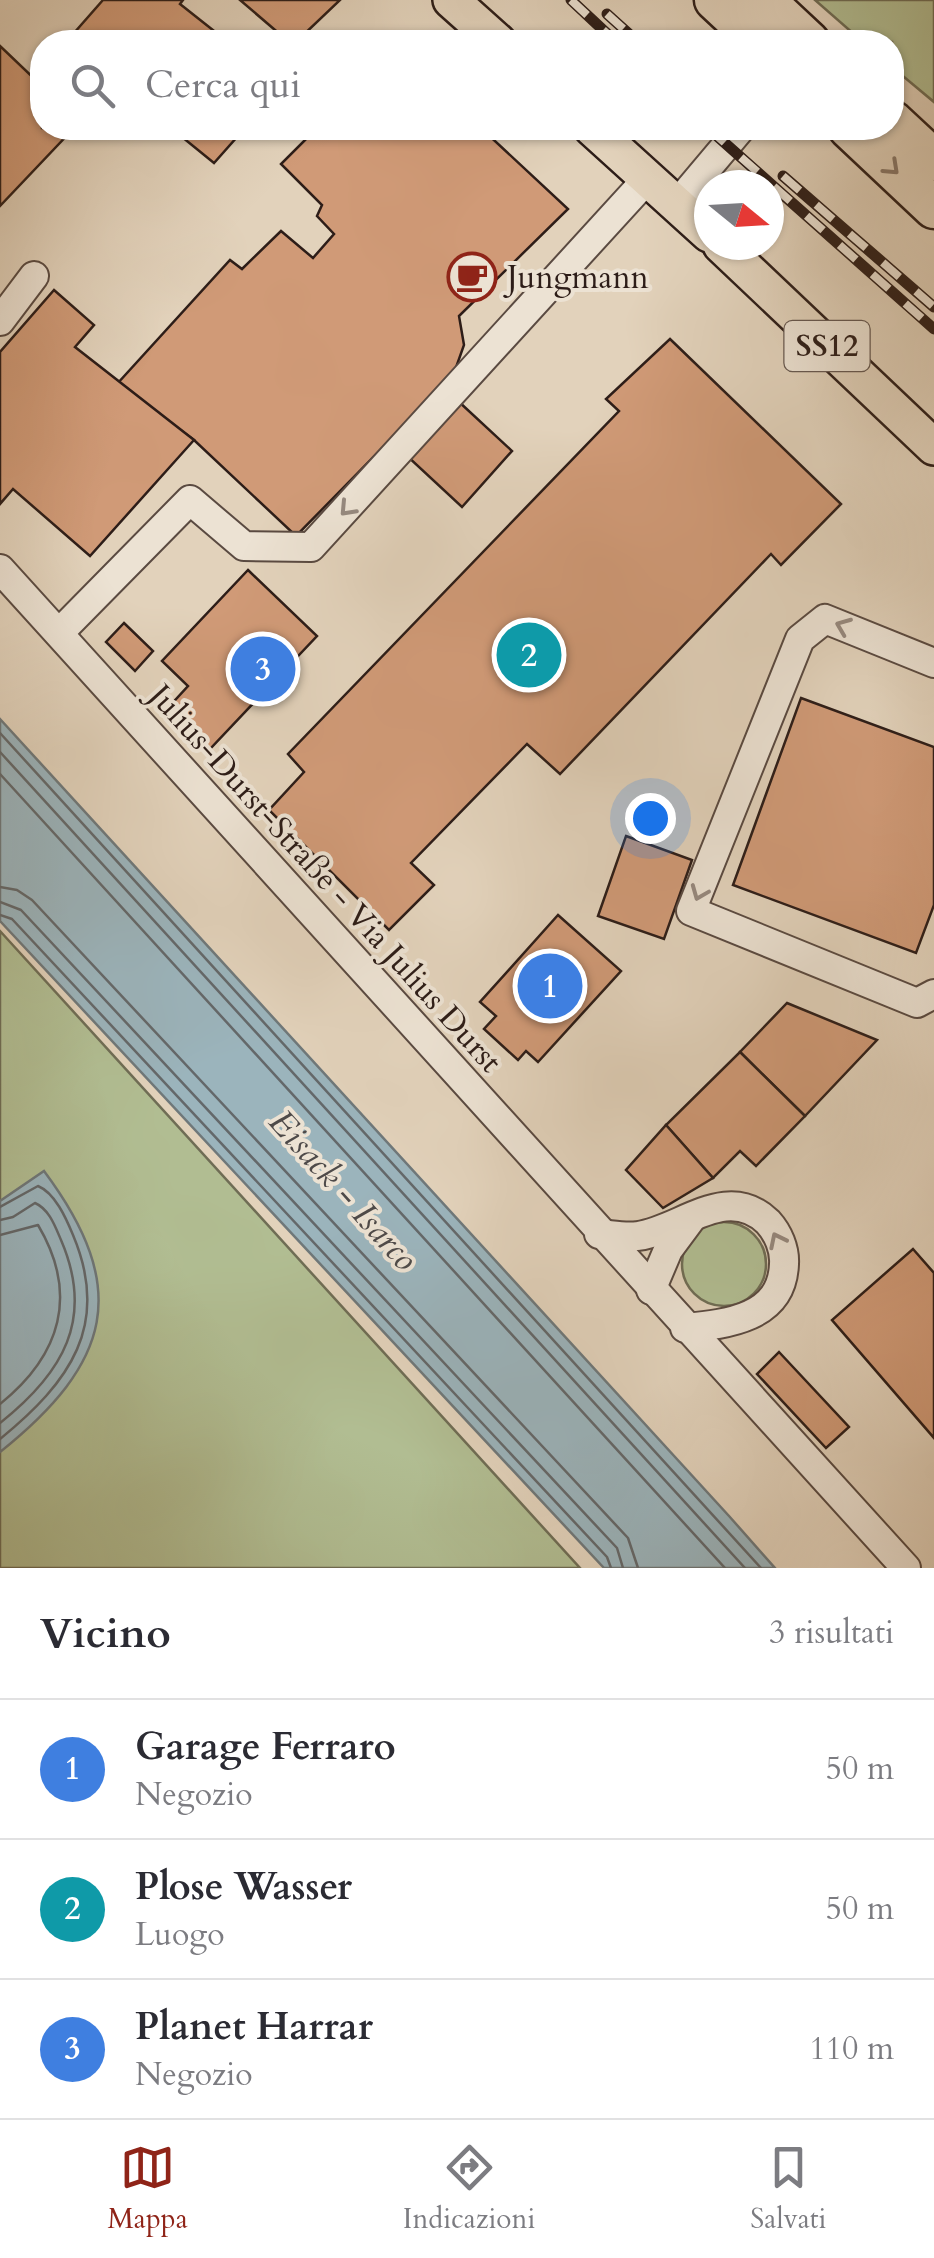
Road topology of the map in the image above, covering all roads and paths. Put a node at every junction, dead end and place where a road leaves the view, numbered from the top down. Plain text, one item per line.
1 (451, 0) edge
2 (715, 0) edge
3 (764, 0) edge
4 (485, 30) edge
5 (747, 30) edge
6 (796, 30) edge
7 (904, 132) edge
8 (605, 140) edge
9 (731, 140) edge
10 (862, 140) edge
11 (934, 160) edge
12 (648, 178) junction
13 (676, 204) junction
14 (934, 208) edge
15 (694, 220) edge
16 (737, 260) edge
17 (34, 276) dead end
18 (0, 321) edge
19 (934, 448) edge
20 (0, 570) edge
21 (59, 633) junction
22 (934, 662) edge
23 (934, 994) edge
24 (692, 1218) junction
25 (600, 1234) junction
26 (651, 1290) junction
27 (685, 1328) junction
28 (906, 1568) edge

1 - 4 main road
2 - 5 highway
3 - 6 highway
7 - 11 highway
8 - 12 main road
9 - 13 street
10 -> 14 highway
12 - 13 main road
12 -> 21 street
13 - 15 main road
16 - 19 main road, SS12
17 - 18 street
20 - 21 street, Julius-Durst-Straße - Via Julius Durst
21 - 25 street, Julius-Durst-Straße - Via Julius Durst
22 -> 23 street
24 - 25 street
24 - 26 street
27 -> 24 street
25 - 26 street, Julius-Durst-Straße - Via Julius Durst
26 - 27 street, Julius-Durst-Straße - Via Julius Durst
27 - 28 street, Julius-Durst-Straße - Via Julius Durst

